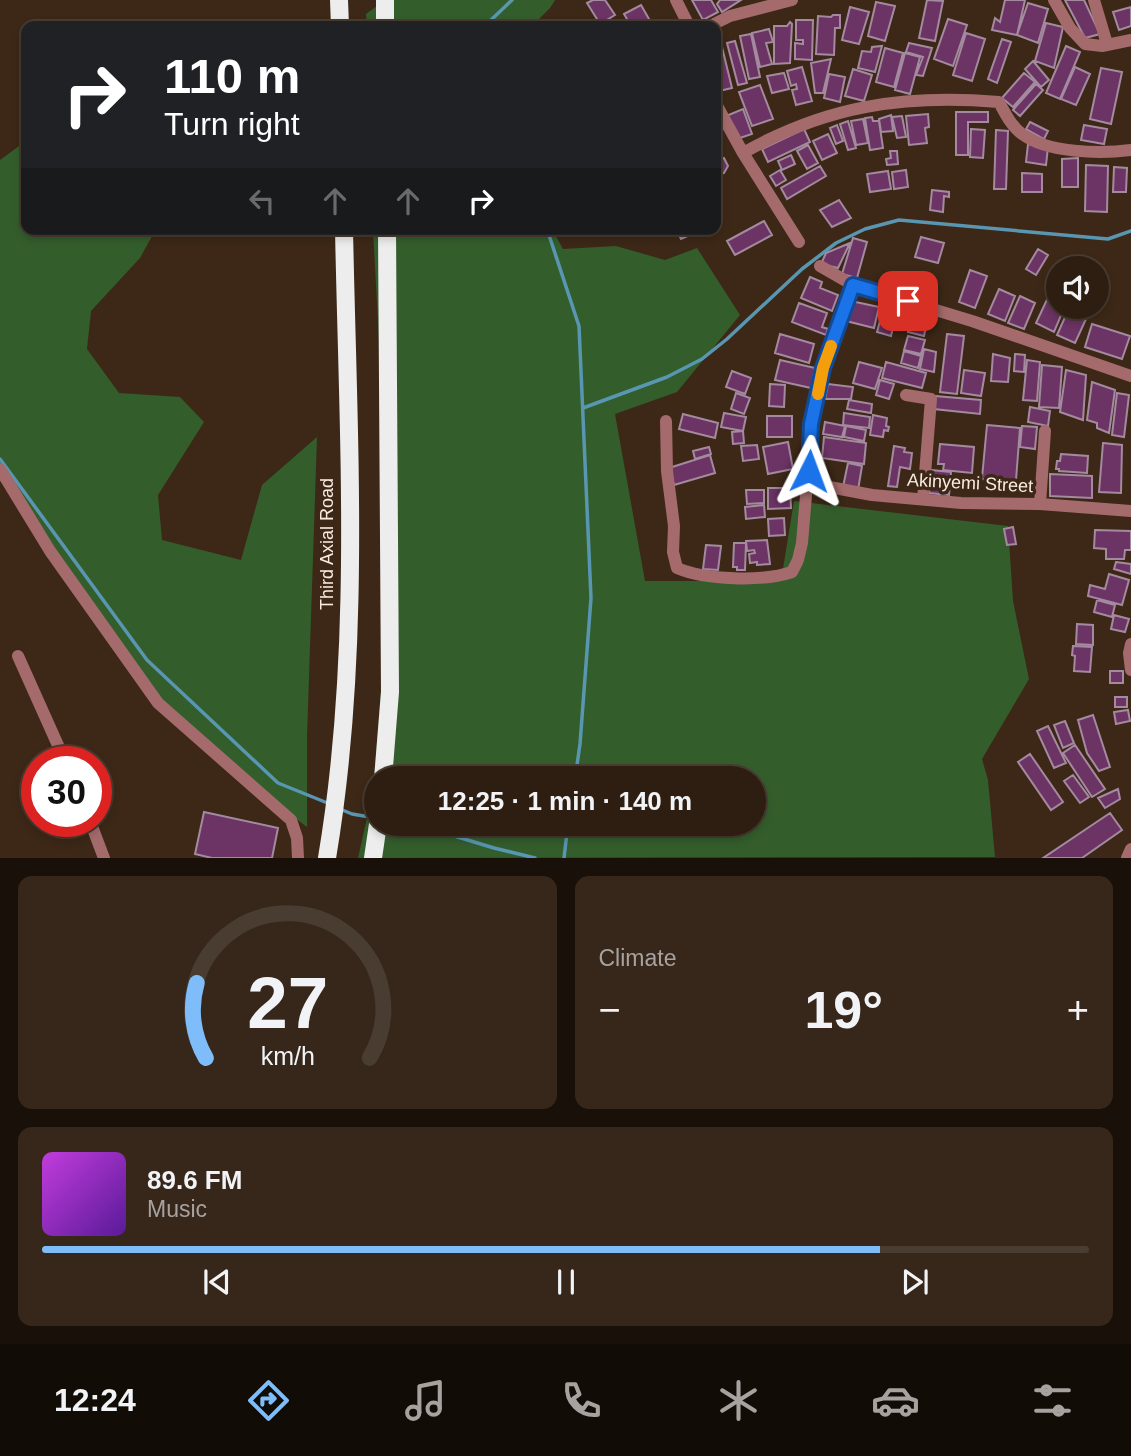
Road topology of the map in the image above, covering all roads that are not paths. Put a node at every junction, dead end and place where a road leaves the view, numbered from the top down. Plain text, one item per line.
1 (339, 0) edge
2 (385, 0) edge
3 (676, 0) edge
4 (792, 0) edge
5 (1054, 0) edge
6 (1094, 0) edge
7 (340, 21) edge
8 (385, 21) edge
9 (686, 21) edge
10 (720, 21) edge
11 (1131, 40) edge
12 (1107, 44) junction
13 (721, 113) edge
14 (1131, 150) edge
15 (743, 153) junction
16 (344, 235) edge
17 (387, 235) edge
18 (799, 242) dead end
19 (820, 267) dead end
20 (853, 285) junction
21 (1131, 376) edge
22 (906, 395) dead end
23 (666, 421) dead end
24 (1045, 431) dead end
25 (0, 469) edge
26 (808, 483) junction
27 (923, 499) junction
28 (1040, 504) junction
29 (1131, 512) edge
30 (1131, 644) edge
31 (18, 656) dead end
32 (1131, 670) edge
33 (58, 746) edge
34 (384, 766) edge
35 (376, 836) edge
36 (96, 837) edge
37 (1131, 849) edge
38 (328, 851) edge
39 (373, 857) edge
40 (104, 858) edge
41 (298, 858) edge
42 (1127, 858) edge

1 - 7 highway
2 - 8 highway
3 - 9 street
4 - 10 street
5 - 12 street
6 - 12 street
11 - 12 street
13 - 15 street
14 - 15 street
15 - 18 street
16 - 38 highway, Third Axial Road
17 - 34 highway
19 - 20 street
20 - 21 street
20 - 26 street
22 - 27 street
23 - 26 street
24 - 28 street
25 - 41 street
26 - 27 street, Akinyemi Street
27 - 28 street, Akinyemi Street
28 - 29 street, Akinyemi Street
30 - 32 street
31 - 33 street
35 - 39 highway
36 - 40 street
37 - 42 street

